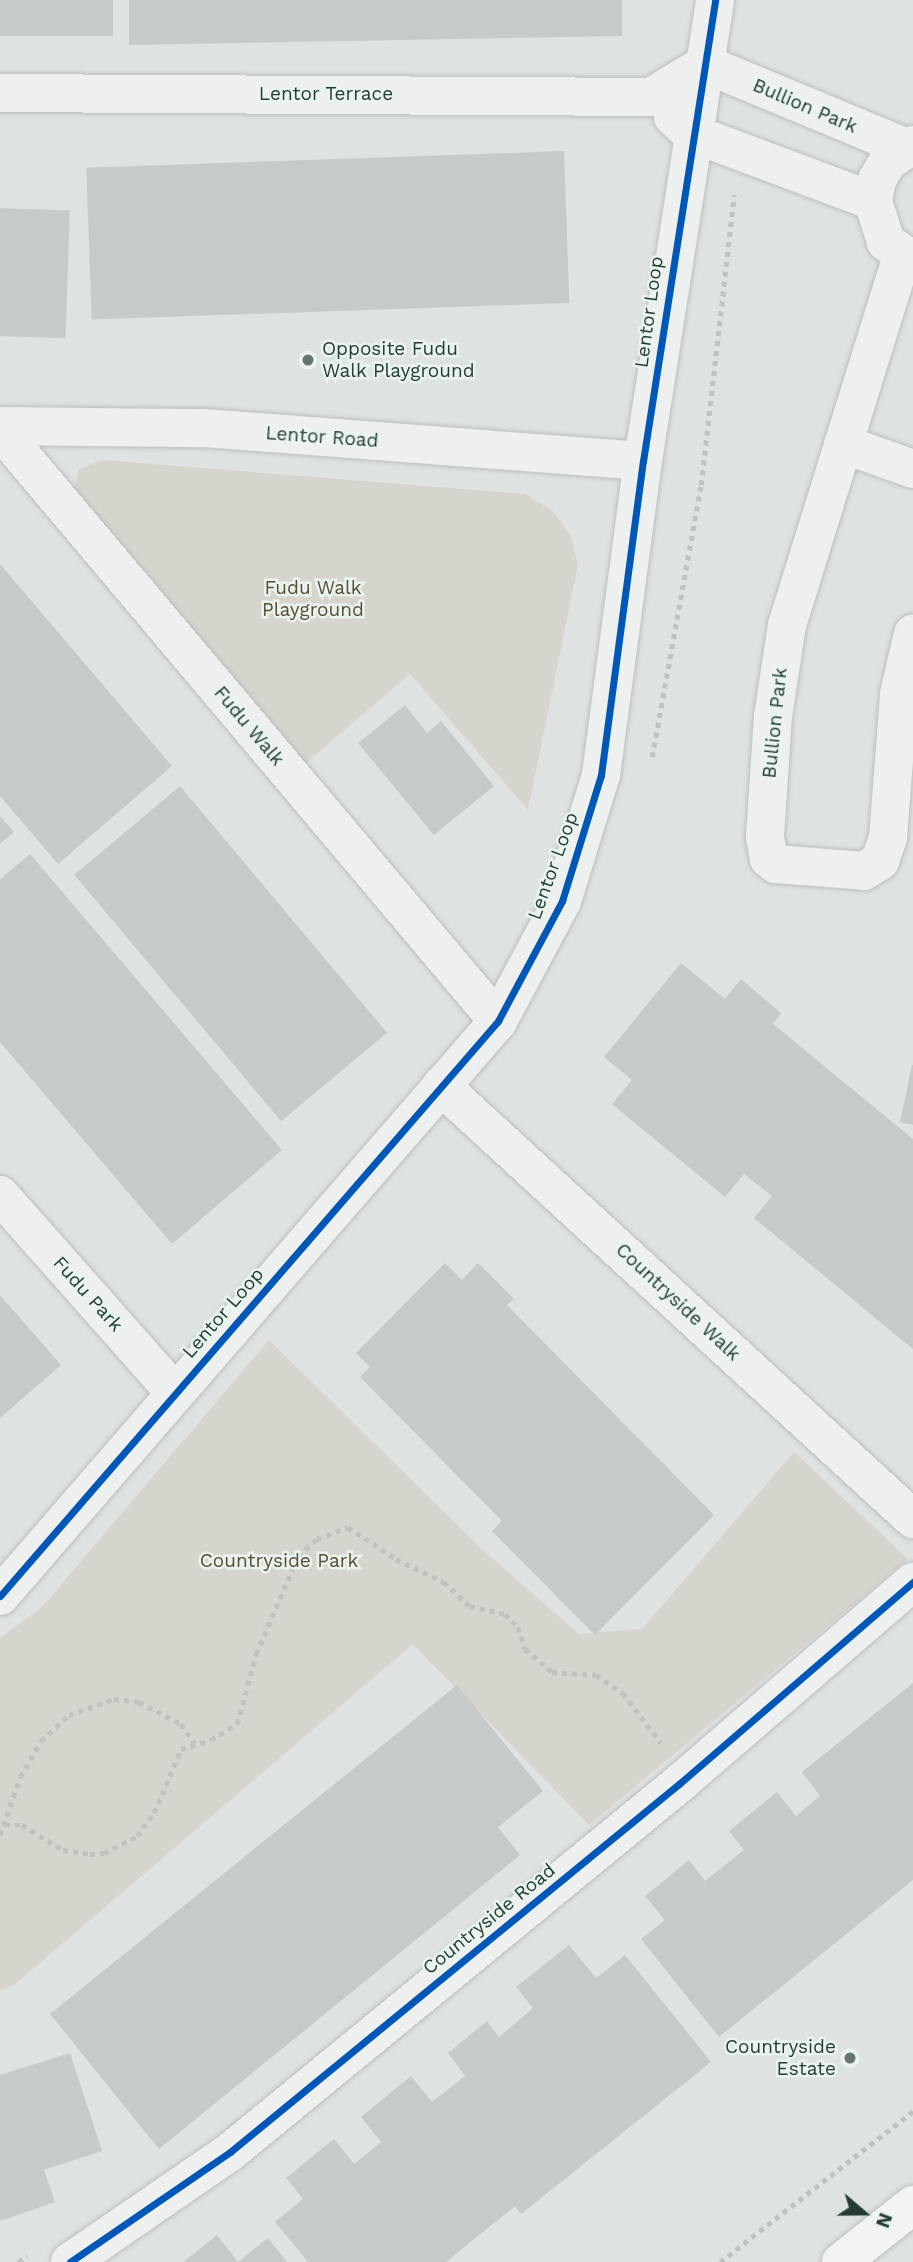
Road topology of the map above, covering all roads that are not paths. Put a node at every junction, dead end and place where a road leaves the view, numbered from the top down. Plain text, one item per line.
1 (715, 0) edge
2 (705, 64) junction
3 (0, 93) edge
4 (651, 97) junction
5 (691, 134) junction
6 (909, 146) edge
7 (873, 201) junction
8 (907, 258) edge
9 (0, 428) edge
10 (843, 444) junction
11 (643, 461) junction
12 (913, 469) edge
13 (913, 634) edge
14 (903, 767) edge
15 (498, 1021) junction
16 (442, 1086) junction
17 (0, 1195) edge
18 (175, 1393) junction
19 (913, 1519) edge
20 (913, 1583) edge
21 (0, 1596) edge
22 (913, 2205) edge
23 (70, 2262) edge
24 (841, 2262) edge

1 - 2 street, Lentor Loop
2 - 4 street
2 - 5 street, Lentor Loop
2 - 6 street, Bullion Park
3 - 4 street, Lentor Terrace
4 - 5 street
5 - 7 street
5 - 11 street, Lentor Loop
6 - 7 street
7 - 8 street
8 - 10 street, Bullion Park
9 - 11 street, Lentor Road
9 - 15 street, Fudu Walk
10 - 12 street
10 - 14 street, Bullion Park
11 - 15 street, Lentor Loop
13 - 14 street, Bullion Park
15 - 16 street, Lentor Loop
16 - 18 street, Lentor Loop
16 - 19 street, Countryside Walk
17 - 18 street, Fudu Park
18 - 21 street, Lentor Loop
20 - 23 street, Countryside Road
22 - 24 main road

